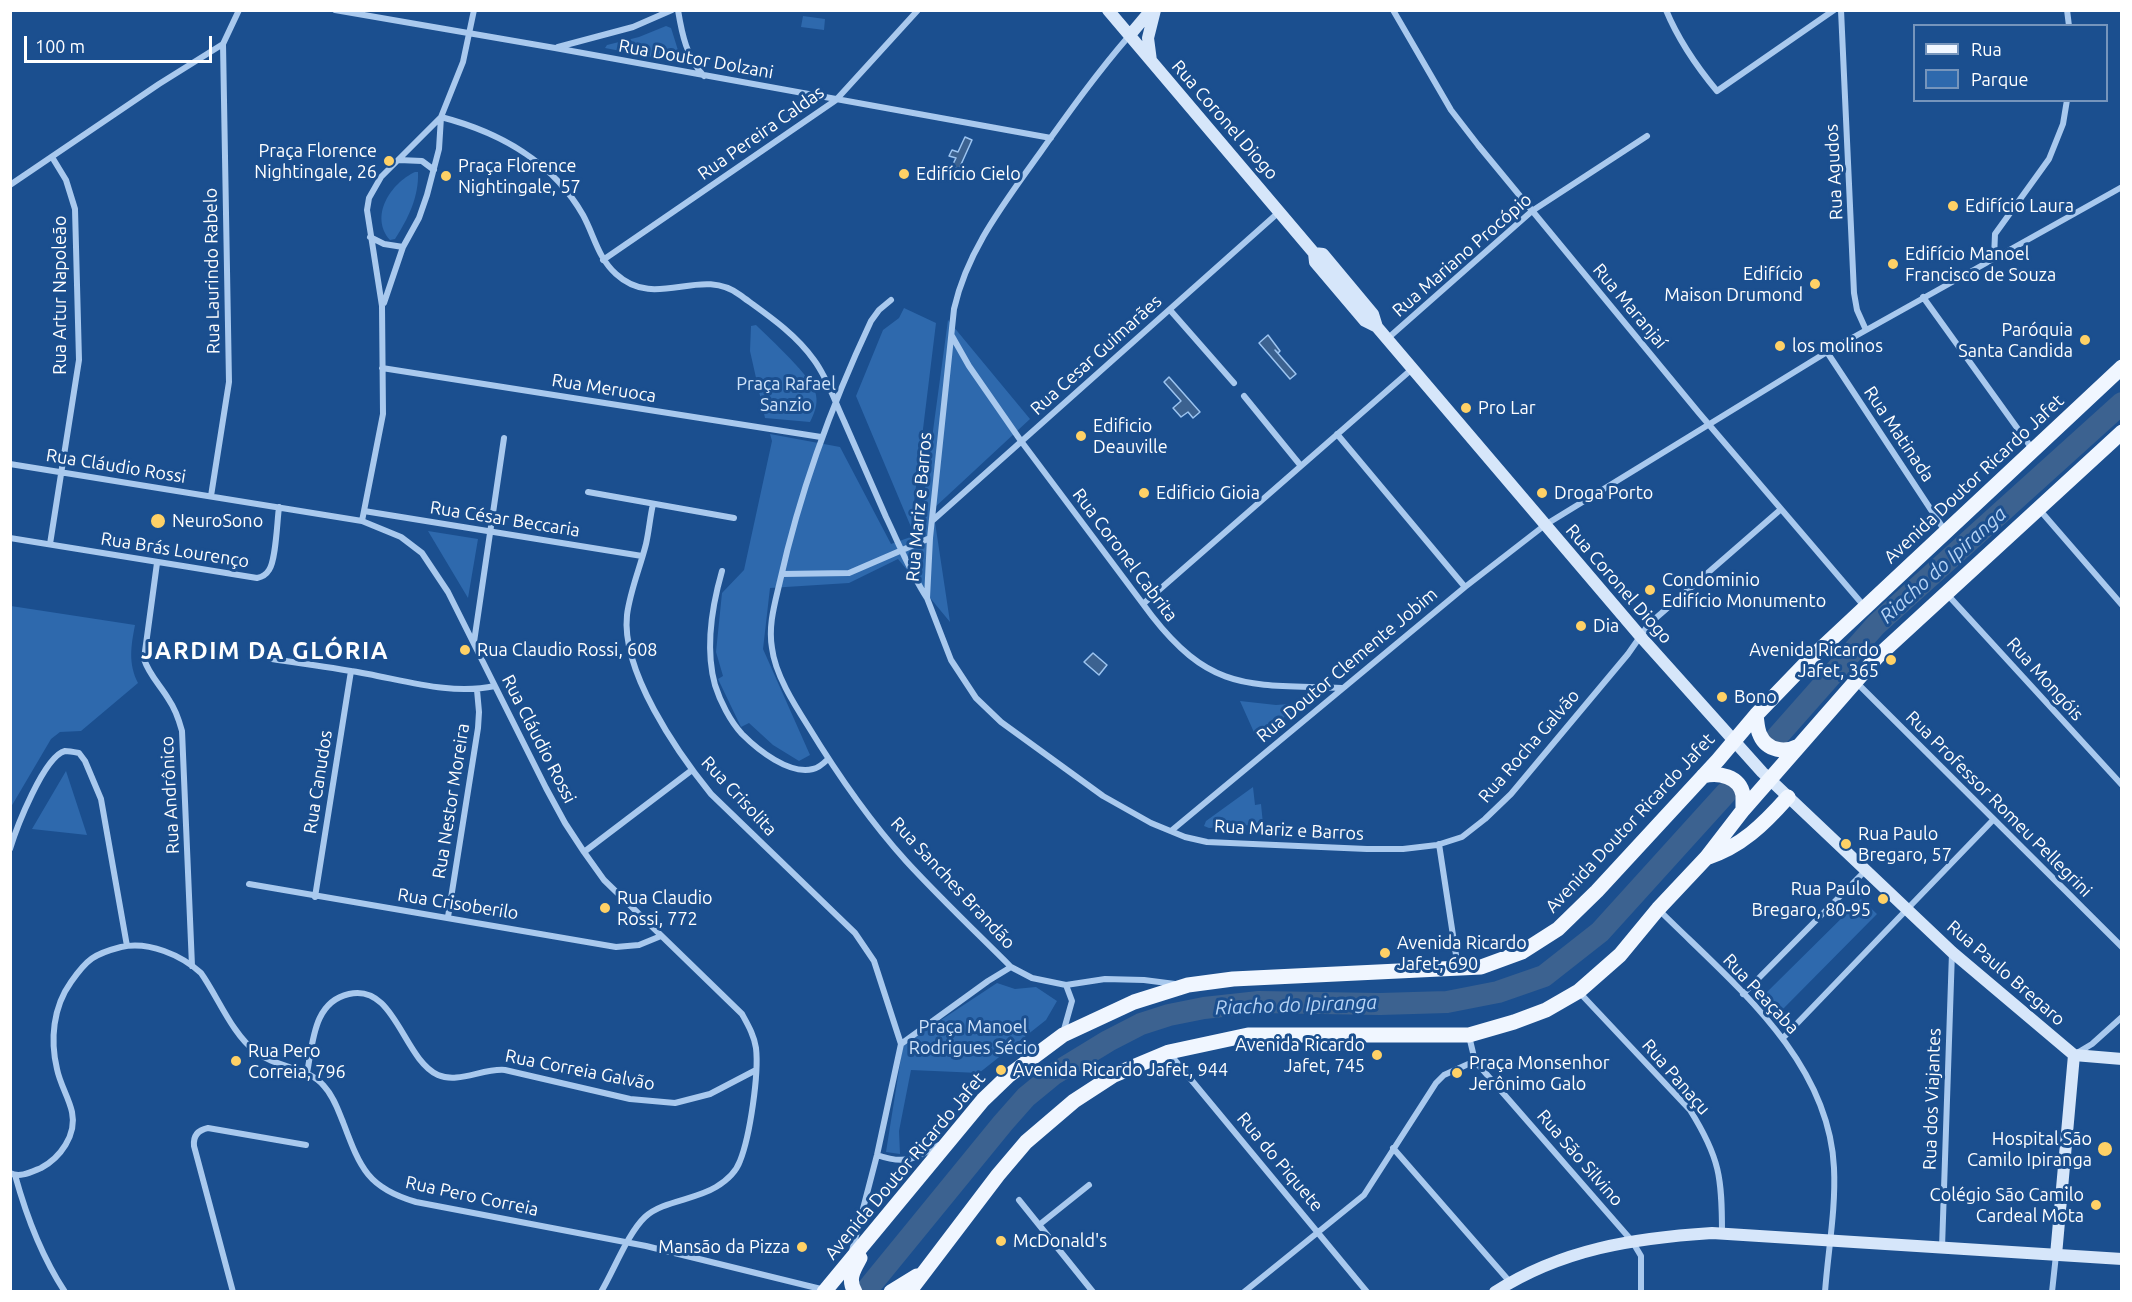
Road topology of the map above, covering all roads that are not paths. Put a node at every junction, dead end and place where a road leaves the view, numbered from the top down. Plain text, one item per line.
1 (239, 10) edge
2 (335, 10) edge
3 (474, 10) edge
4 (672, 10) edge
5 (678, 10) edge
6 (918, 10) edge
7 (1108, 10) edge
8 (1153, 10) edge
9 (1393, 10) edge
10 (1666, 10) edge
11 (1834, 10) edge
12 (1840, 10) edge
13 (469, 34) junction
14 (1130, 35) junction
15 (223, 44) junction
16 (555, 48) junction
17 (1151, 62) junction
18 (705, 76) junction
19 (836, 100) junction
20 (2067, 102) edge
21 (441, 117) junction
22 (1647, 136) dead end
23 (1051, 138) junction
24 (52, 157) junction
25 (398, 160) junction
26 (434, 170) junction
27 (10, 184) edge
28 (2121, 187) edge
29 (1279, 212) junction
30 (1532, 212) junction
31 (370, 237) junction
32 (404, 247) junction
33 (1994, 258) junction
34 (603, 260) junction
35 (1923, 297) junction
36 (891, 300) dead end
37 (382, 306) junction
38 (1170, 310) junction
39 (1866, 330) junction
40 (951, 336) junction
41 (1387, 339) junction
42 (1827, 352) junction
43 (2121, 367) edge
44 (382, 368) junction
45 (1412, 369) junction
46 (1234, 383) dead end
47 (1244, 396) dead end
48 (836, 404) junction
49 (1709, 425) junction
50 (2121, 432) edge
51 (1337, 434) junction
52 (821, 437) junction
53 (504, 438) dead end
54 (1021, 441) junction
55 (2034, 451) junction
56 (10, 464) edge
57 (1301, 466) junction
58 (60, 472) junction
59 (588, 492) dead end
60 (211, 496) junction
61 (653, 504) junction
62 (279, 507) junction
63 (2038, 508) junction
64 (1780, 510) junction
65 (364, 511) junction
66 (734, 518) dead end
67 (362, 521) junction
68 (931, 521) junction
69 (1545, 525) junction
70 (492, 532) junction
71 (1946, 532) junction
72 (10, 538) edge
73 (930, 538) junction
74 (50, 544) junction
75 (902, 550) junction
76 (642, 556) junction
77 (157, 563) junction
78 (722, 571) dead end
79 (782, 574) junction
80 (1465, 587) junction
81 (1946, 592) junction
82 (927, 598) junction
83 (1143, 604) junction
84 (2121, 605) edge
85 (1865, 606) junction
86 (1641, 637) junction
87 (474, 642) junction
88 (272, 659) dead end
89 (351, 671) junction
90 (1856, 681) junction
91 (495, 686) junction
92 (1343, 688) junction
93 (477, 690) junction
94 (1756, 715) junction
95 (1800, 746) junction
96 (1738, 747) junction
97 (828, 759) junction
98 (692, 770) junction
99 (1703, 776) junction
100 (1769, 780) junction
101 (2121, 785) edge
102 (1788, 797) junction
103 (1743, 810) junction
104 (1993, 820) junction
105 (1171, 831) junction
106 (1439, 844) junction
107 (10, 849) edge
108 (584, 852) junction
109 (1706, 858) junction
110 (1865, 871) junction
111 (249, 885) dead end
112 (315, 897) junction
113 (1658, 909) junction
114 (1907, 910) junction
115 (448, 917) junction
116 (661, 936) junction
117 (127, 946) junction
118 (2121, 947) edge
119 (1952, 952) junction
120 (192, 966) junction
121 (1011, 968) junction
122 (1458, 970) junction
123 (1066, 985) junction
124 (1188, 985) junction
125 (1579, 991) junction
126 (1743, 994) junction
127 (2121, 1017) edge
128 (1063, 1035) junction
129 (1469, 1035) junction
130 (1784, 1038) junction
131 (901, 1044) junction
132 (1169, 1052) junction
133 (2074, 1055) junction
134 (2121, 1059) edge
135 (1475, 1061) junction
136 (756, 1070) junction
137 (307, 1073) junction
138 (950, 1138) junction
139 (306, 1145) dead end
140 (1393, 1148) junction
141 (877, 1155) junction
142 (13, 1174) edge
143 (1089, 1185) dead end
144 (1019, 1200) dead end
145 (1039, 1225) junction
146 (1318, 1231) junction
147 (1722, 1234) junction
148 (1632, 1241) junction
149 (1829, 1241) junction
150 (628, 1243) junction
151 (1942, 1248) junction
152 (2056, 1255) junction
153 (2121, 1259) edge
154 (851, 1268) junction
155 (924, 1271) junction
156 (1510, 1282) junction
157 (800, 1284) junction
158 (825, 1291) edge
159 (65, 1292) edge
160 (233, 1292) edge
161 (601, 1292) edge
162 (808, 1292) edge
163 (855, 1292) edge
164 (891, 1292) edge
165 (909, 1292) edge
166 (1093, 1292) edge
167 (1244, 1292) edge
168 (1367, 1292) edge
169 (1495, 1292) edge
170 (1641, 1292) edge
171 (1825, 1292) edge
172 (2052, 1292) edge

1 - 15 street
2 - 13 street, Rua Doutor Dolzani
3 - 13 street
4 - 16 street
5 - 18 street
6 - 19 street, Rua Pereira Caldas
7 - 14 street, Rua Coronel Diogo
8 - 14 street
8 - 17 street
9 - 30 street, Rua Maranjaí
10 - 11 street
12 - 39 street, Rua Agudos
13 - 16 street, Rua Doutor Dolzani
13 - 21 street
14 - 17 street, Rua Coronel Diogo
14 - 23 street, Rua Mariz e Barros
15 - 24 street
15 - 60 street, Rua Laurindo Rabelo
16 - 18 street, Rua Doutor Dolzani
17 - 29 street, Rua Coronel Diogo
18 - 19 street, Rua Doutor Dolzani
19 - 23 street, Rua Doutor Dolzani
19 - 34 street, Rua Pereira Caldas
20 - 33 street
21 - 25 street
21 - 26 street
21 - 34 street
22 - 30 street, Rua Mariano Procópio
23 - 40 street, Rua Mariz e Barros
24 - 27 street
24 - 58 street, Rua Artur Napoleão
25 - 26 street
25 - 31 street
26 - 32 street
28 - 33 street, Rua Doutor Clemente Jobim
29 - 38 street, Rua Cesar Guimarães
29 - 41 street, Rua Coronel Diogo
30 - 41 street, Rua Mariano Procópio
30 - 49 street, Rua Maranjaí
31 - 32 street
31 - 37 street
32 - 37 street
33 - 35 street, Rua Doutor Clemente Jobim
34 - 48 street
35 - 39 street, Rua Doutor Clemente Jobim
35 - 55 street
36 - 48 street, Rua Sanches Brandão
37 - 44 street
38 - 46 street
38 - 54 street, Rua Cesar Guimarães
39 - 42 street, Rua Doutor Clemente Jobim
40 - 54 street, Rua Coronel Cabrita
40 - 68 street, Rua Mariz e Barros
41 - 45 street, Rua Coronel Diogo
42 - 49 street, Rua Doutor Clemente Jobim
42 - 71 street, Rua Matinada
43 - 55 main road, Avenida Doutor Ricardo Jafet
44 - 52 street, Rua Meruoca
44 - 65 street
45 - 51 street
45 - 69 street, Rua Coronel Diogo
47 - 57 street
48 - 52 street, Rua Sanches Brandão
48 - 75 street
49 - 64 street, Rua Maranjaí
49 - 69 street, Rua Doutor Clemente Jobim
50 - 63 main road
51 - 57 street
51 - 80 street
52 - 79 street, Rua Sanches Brandão
53 - 70 street
54 - 68 street, Rua Cesar Guimarães
54 - 83 street, Rua Coronel Cabrita
55 - 71 main road, Avenida Doutor Ricardo Jafet
56 - 58 street, Rua Cláudio Rossi
57 - 83 street
58 - 60 street, Rua Cláudio Rossi
58 - 74 street, Rua Artur Napoleão
59 - 61 street
60 - 62 street, Rua Cláudio Rossi
61 - 66 street
61 - 76 street, Rua Crisolita
62 - 67 street, Rua Cláudio Rossi
62 - 77 street, Rua Brás Lourenço
63 - 81 main road
63 - 84 street
64 - 85 street, Rua Maranjaí
64 - 86 street, Rua Rocha Galvão
65 - 67 street
65 - 70 street, Rua César Beccaria
67 - 87 street, Rua Cláudio Rossi
68 - 73 street, Rua Mariz e Barros
69 - 80 street, Rua Doutor Clemente Jobim
69 - 86 street, Rua Coronel Diogo
70 - 76 street, Rua César Beccaria
70 - 87 street
71 - 85 main road, Avenida Doutor Ricardo Jafet
72 - 74 street, Rua Brás Lourenço
73 - 75 street
73 - 82 street, Rua Mariz e Barros
74 - 77 street, Rua Brás Lourenço
75 - 79 street
75 - 82 street
76 - 98 street, Rua Crisolita
77 - 120 street, Rua Andrônico
78 - 97 street
79 - 97 street, Rua Sanches Brandão
80 - 92 street, Rua Doutor Clemente Jobim
81 - 90 main road
81 - 101 street, Rua Mongóis
82 - 105 street, Rua Mariz e Barros
83 - 92 street, Rua Coronel Cabrita
85 - 94 main road, Avenida Doutor Ricardo Jafet
86 - 96 street, Rua Coronel Diogo
86 - 106 street, Rua Rocha Galvão
87 - 91 street, Rua Cláudio Rossi
88 - 89 street
89 - 93 street
89 - 112 street, Rua Canudos
90 - 95 main road
90 - 104 street, Rua Professor Romeu Pellegrini
91 - 93 street
91 - 108 street, Rua Cláudio Rossi
92 - 105 street, Rua Doutor Clemente Jobim
93 - 115 street, Rua Nestor Moreira
94 - 95 main road
94 - 96 main road, Avenida Doutor Ricardo Jafet
95 - 100 main road
96 - 99 main road, Avenida Doutor Ricardo Jafet
96 - 100 street, Rua Paulo Bregaro
97 - 121 street, Rua Sanches Brandão
98 - 108 street
98 - 131 street, Rua Crisolita
99 - 103 main road
99 - 122 main road, Avenida Doutor Ricardo Jafet
100 - 102 street, Rua Paulo Bregaro
100 - 103 main road
102 - 109 main road
102 - 110 street, Rua Paulo Bregaro
103 - 109 main road
104 - 114 street
104 - 118 street, Rua Professor Romeu Pellegrini
105 - 106 street, Rua Mariz e Barros
106 - 122 street
107 - 117 street
108 - 116 street, Rua Cláudio Rossi
109 - 113 main road
110 - 114 street, Rua Paulo Bregaro
110 - 126 street
111 - 112 street, Rua Crisoberilo
112 - 115 street, Rua Crisoberilo
113 - 125 main road
113 - 126 street, Rua Peaçaba
114 - 119 street, Rua Paulo Bregaro
114 - 130 street
115 - 116 street, Rua Crisoberilo
116 - 136 street, Rua Cláudio Rossi
117 - 120 street, Rua Pero Correia
117 - 142 street, Rua Pero Correia
119 - 133 street, Rua Paulo Bregaro
119 - 151 street, Rua dos Viajantes
120 - 137 street, Rua Pero Correia
121 - 123 street, Rua Sanches Brandão
121 - 131 street
122 - 124 main road, Avenida Doutor Ricardo Jafet
123 - 124 street, Rua Sanches Brandão
123 - 128 street
124 - 128 main road, Avenida Doutor Ricardo Jafet
125 - 129 main road
125 - 147 street, Rua Panaçu
126 - 130 street, Rua Peaçaba
127 - 133 street
128 - 138 main road, Avenida Doutor Ricardo Jafet
129 - 132 main road
129 - 135 street, Rua São Silvino
130 - 149 street, Rua Peaçaba
131 - 141 street
132 - 146 street, Rua do Piquete
132 - 155 main road
133 - 134 street
133 - 152 street
135 - 140 street
135 - 148 street, Rua São Silvino
136 - 137 street, Rua Correia Galvão
136 - 150 street, Rua Cláudio Rossi
137 - 150 street, Rua Pero Correia
138 - 141 street
138 - 154 main road, Avenida Doutor Ricardo Jafet
139 - 160 street
140 - 146 street
140 - 156 street
141 - 154 street
142 - 159 street
143 - 145 street
144 - 145 street
145 - 166 street
146 - 167 street
146 - 168 street, Rua do Piquete
147 - 148 street
147 - 149 street
148 - 156 street
148 - 170 street
149 - 151 street
149 - 171 street, Rua Peaçaba
150 - 157 street, Rua Pero Correia
150 - 161 street, Rua Cláudio Rossi
151 - 152 street
152 - 153 street
152 - 172 street
154 - 158 main road, Avenida Doutor Ricardo Jafet
154 - 163 main road
155 - 164 main road
155 - 165 main road
156 - 169 street
157 - 158 street, Rua Pero Correia
157 - 162 street

